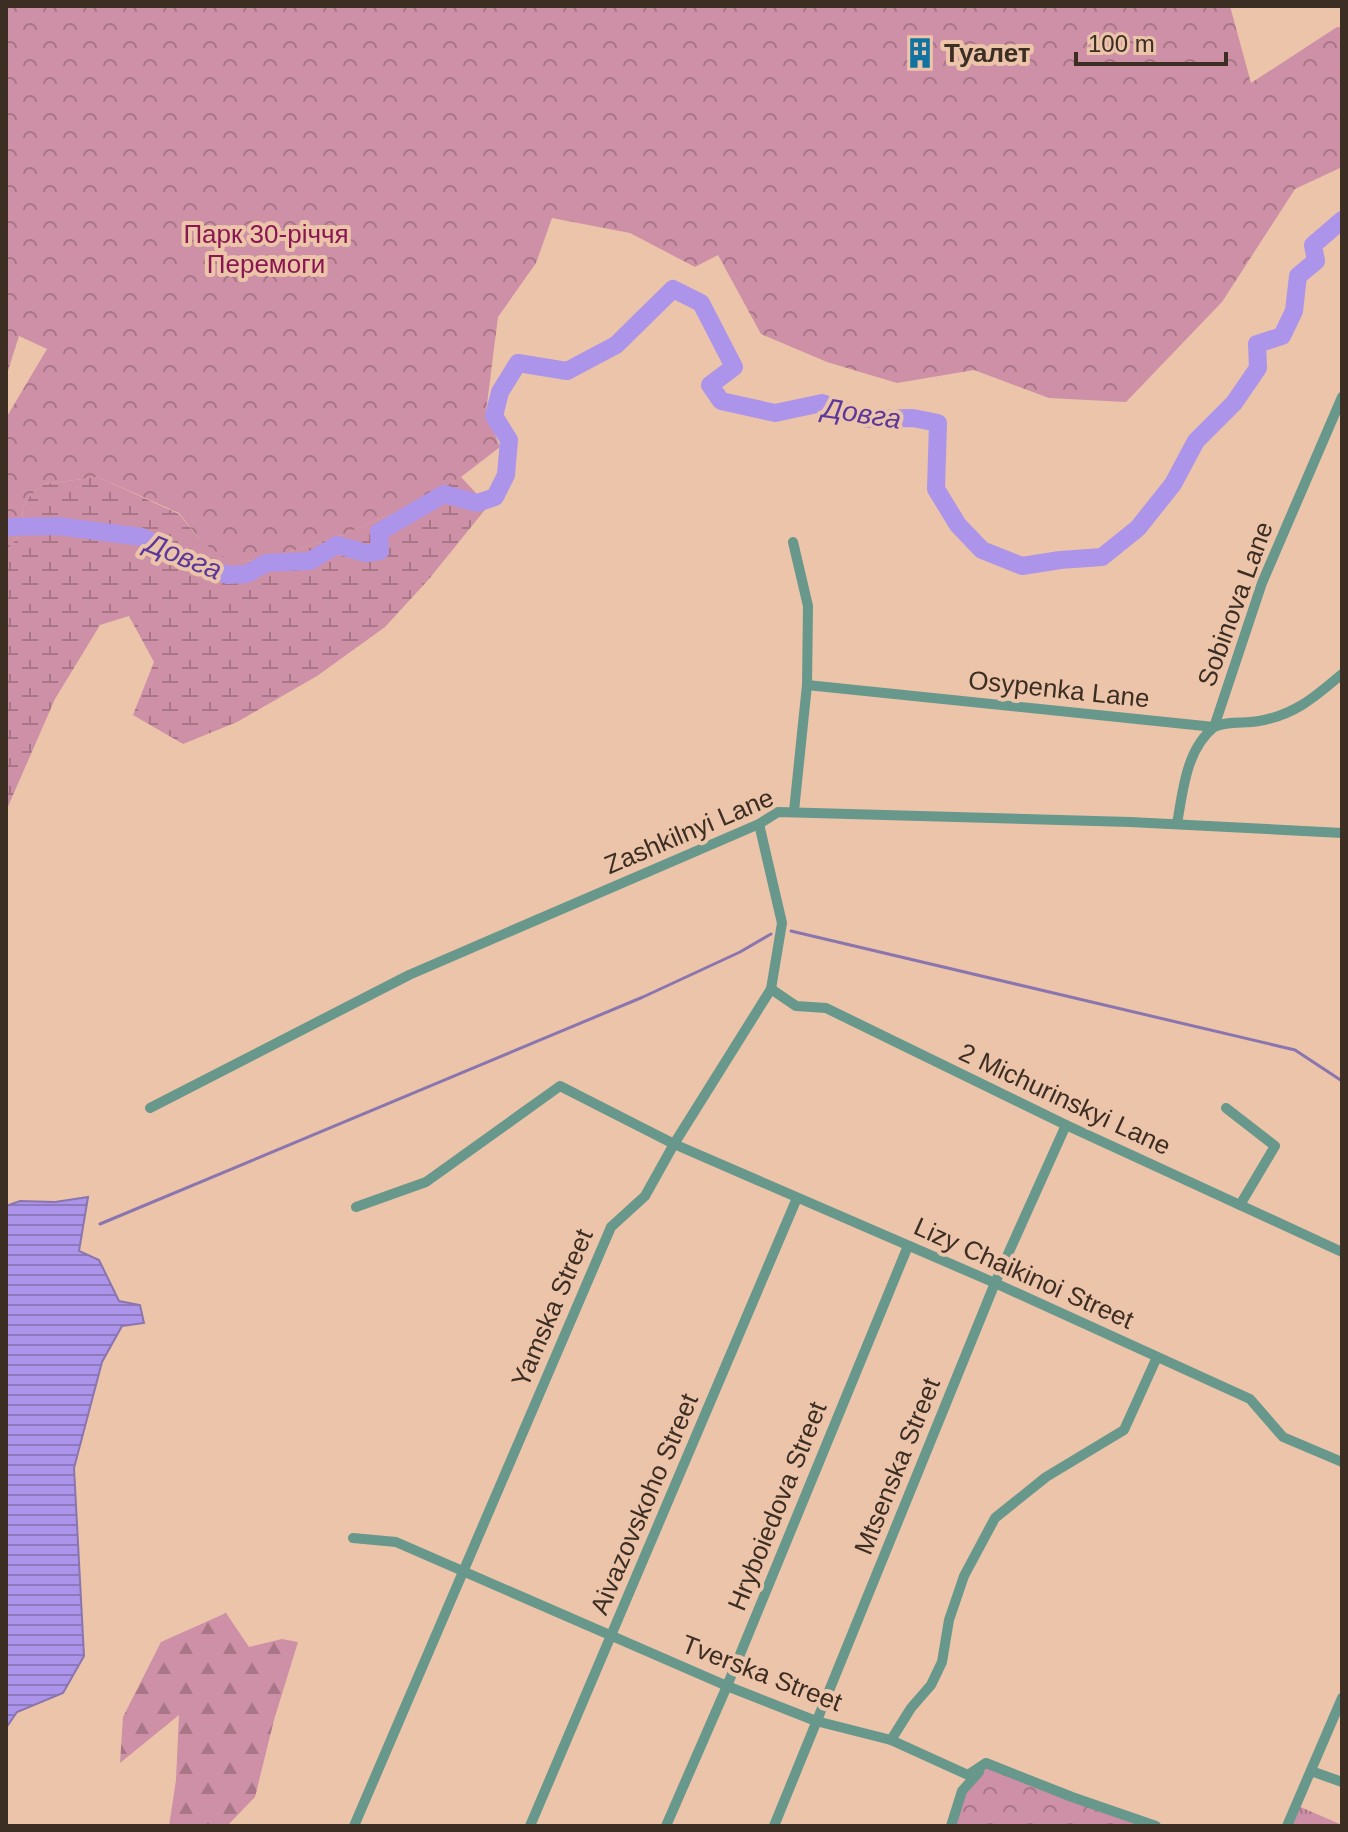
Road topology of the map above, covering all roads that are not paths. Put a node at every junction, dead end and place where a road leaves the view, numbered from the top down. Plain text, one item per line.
1 (1342, 397) edge
2 (1336, 423) edge
3 (793, 542) dead end
4 (1342, 674) edge
5 (807, 685) junction
6 (1214, 727) junction
7 (794, 811) junction
8 (759, 824) junction
9 (1177, 824) junction
10 (1342, 833) edge
11 (771, 989) junction
12 (150, 1108) dead end
13 (1226, 1108) dead end
14 (1066, 1125) junction
15 (674, 1144) junction
16 (797, 1198) junction
17 (1240, 1205) junction
18 (356, 1207) dead end
19 (908, 1246) junction
20 (1342, 1252) edge
21 (995, 1283) junction
22 (1157, 1357) junction
23 (1342, 1462) edge
24 (353, 1538) dead end
25 (463, 1571) junction
26 (612, 1636) junction
27 (727, 1686) junction
28 (1342, 1698) edge
29 (816, 1721) junction
30 (891, 1740) junction
31 (986, 1763) junction
32 (1311, 1771) junction
33 (1342, 1782) edge
34 (1141, 1823) edge
35 (354, 1826) edge
36 (530, 1826) edge
37 (666, 1826) edge
38 (774, 1826) edge
39 (951, 1826) edge
40 (1156, 1826) edge
41 (1287, 1826) edge

1 - 2 street, Sobinova Lane
2 - 6 street, Sobinova Lane
3 - 5 street
4 - 6 street, Osypenka Lane
5 - 6 street, Osypenka Lane
5 - 7 street
6 - 9 street, Sobinova Lane
7 - 8 street, Zashkilnyi Lane
7 - 9 street, Zashkilnyi Lane
8 - 11 street, Yamska Street
8 - 12 street, Zashkilnyi Lane
9 - 10 street, Zashkilnyi Lane
11 - 14 street, 2 Michurinskyi Lane
11 - 15 street, Yamska Street
13 - 17 street
14 - 17 street, 2 Michurinskyi Lane
14 - 21 street, Mtsenska Street
15 - 16 street, Lizy Chaikinoi Street
15 - 18 street, Lizy Chaikinoi Street
15 - 25 street, Yamska Street
16 - 19 street, Lizy Chaikinoi Street
16 - 26 street, Aivazovskoho Street
17 - 20 street, 2 Michurinskyi Lane
19 - 21 street, Lizy Chaikinoi Street
19 - 27 street, Hryboiedova Street
21 - 22 street, Lizy Chaikinoi Street
21 - 29 street, Mtsenska Street
22 - 23 street, Lizy Chaikinoi Street
22 - 30 street
24 - 25 street, Tverska Street
25 - 26 street, Tverska Street
25 - 35 street, Yamska Street
26 - 27 street, Tverska Street
26 - 36 street, Aivazovskoho Street
27 - 29 street, Tverska Street
27 - 37 street, Hryboiedova Street
28 - 32 street
29 - 30 street, Tverska Street
29 - 38 street, Mtsenska Street
30 - 31 street, Tverska Street
31 - 34 street, Tverska Street
31 - 39 street
32 - 33 street
32 - 41 street
34 - 40 street, Tverska Street

